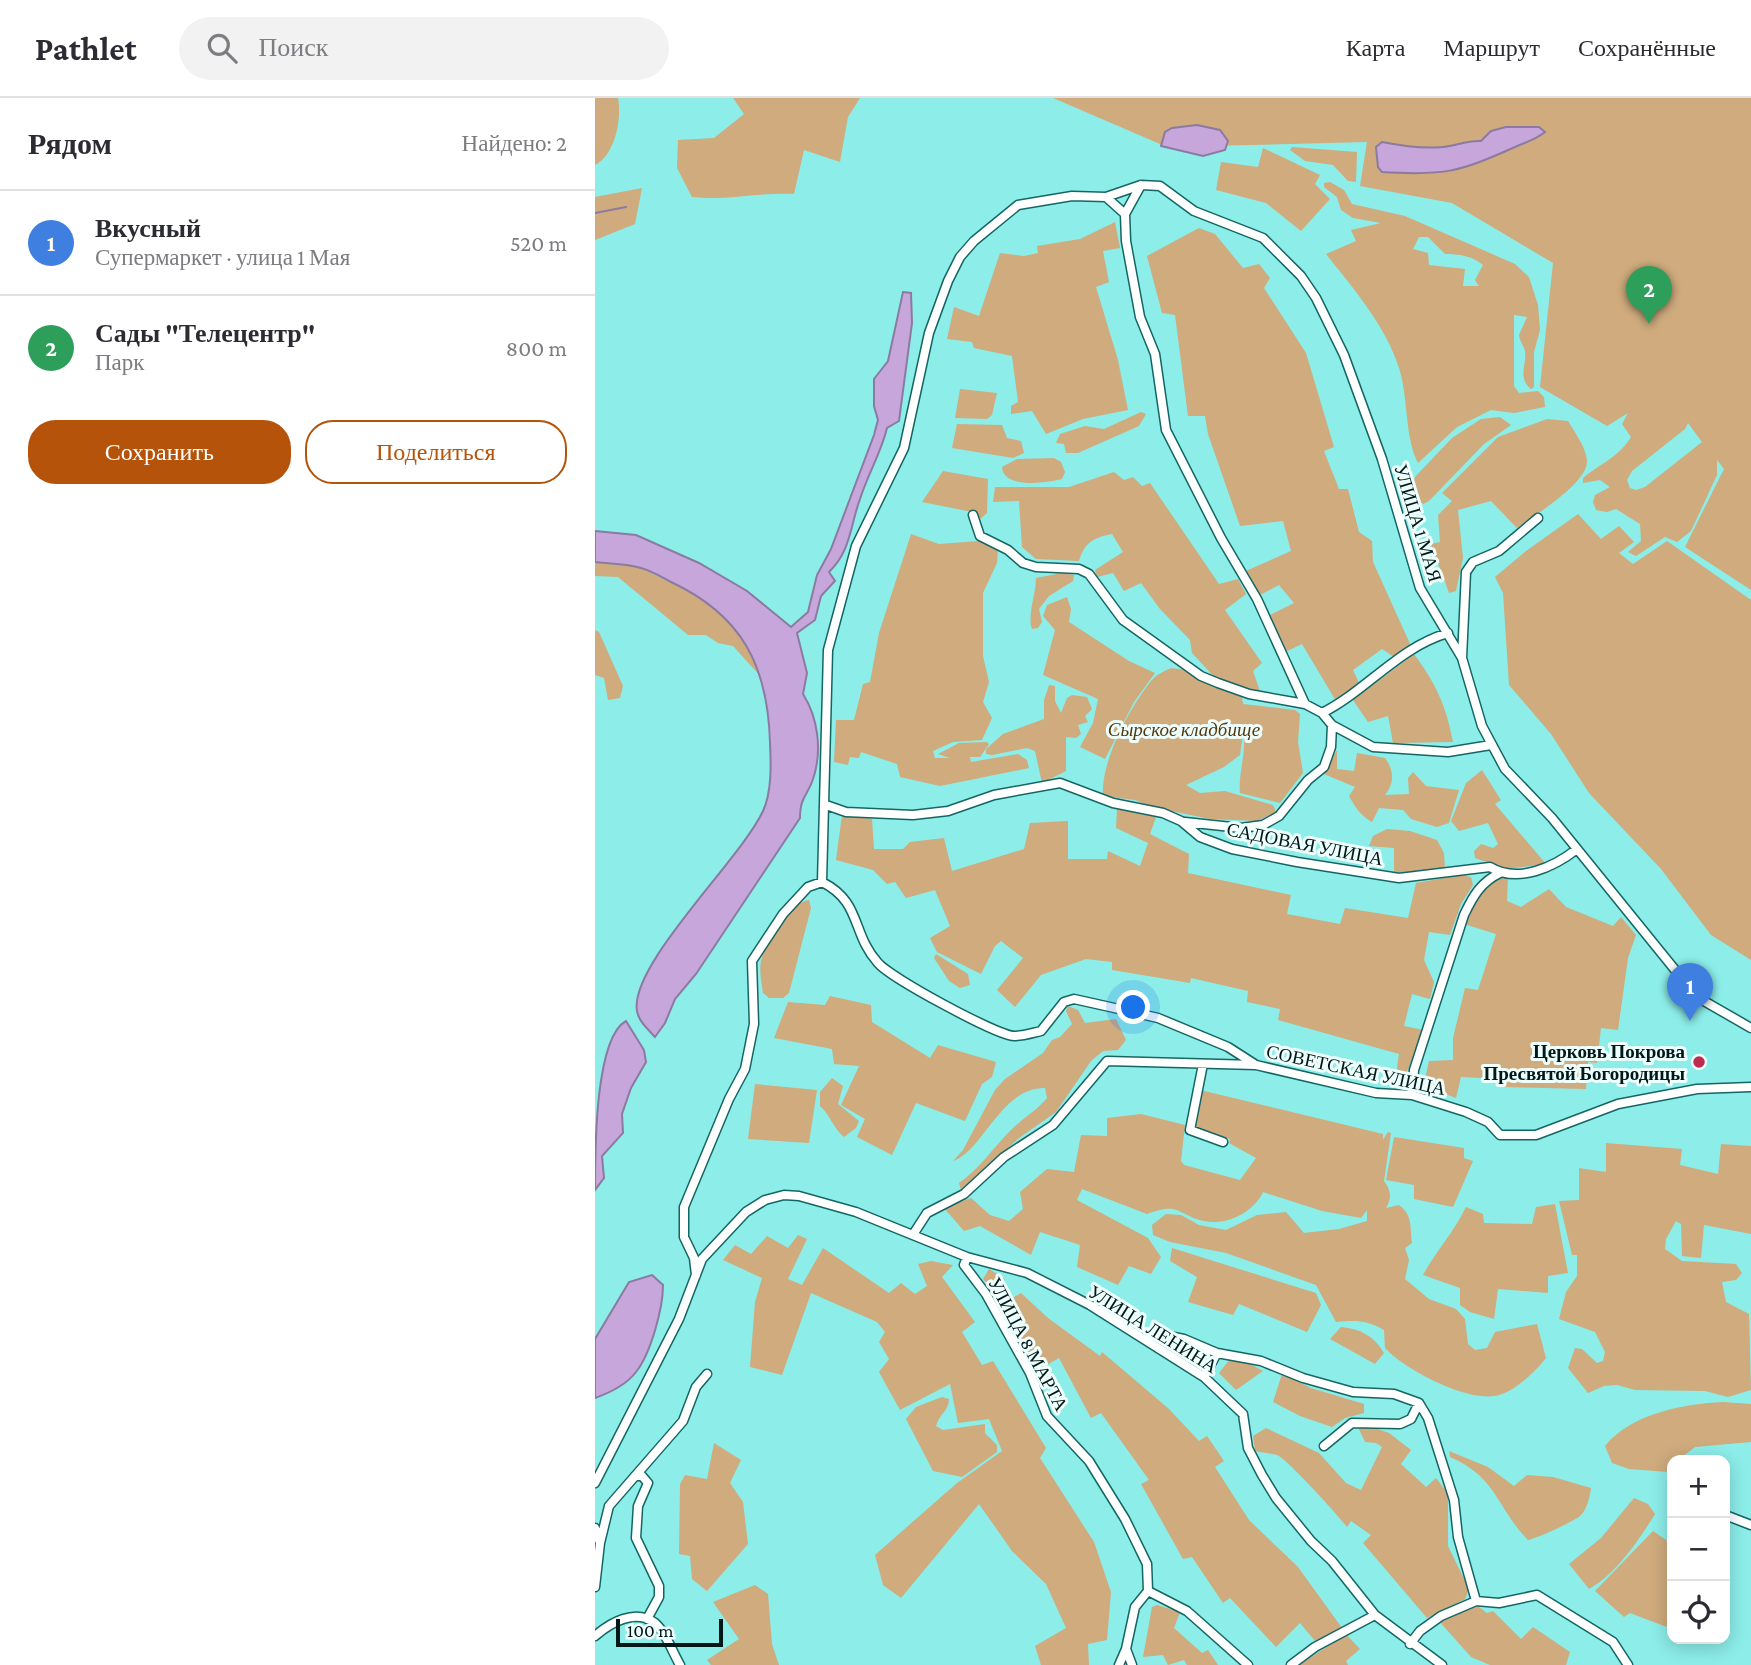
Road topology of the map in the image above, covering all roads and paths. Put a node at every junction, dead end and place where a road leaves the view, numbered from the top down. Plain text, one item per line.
1 (1141, 185) junction
2 (1106, 197) junction
3 (1125, 214) junction
4 (973, 514) dead end
5 (1538, 518) dead end
6 (1448, 633) junction
7 (1462, 658) junction
8 (1305, 704) junction
9 (1322, 713) junction
10 (1332, 725) junction
11 (1491, 745) junction
12 (825, 805) junction
13 (1181, 821) junction
14 (1577, 849) junction
15 (1500, 873) junction
16 (822, 882) junction
17 (1751, 1028) edge
18 (1203, 1064) junction
19 (1256, 1066) junction
20 (1751, 1087) edge
21 (1412, 1095) junction
22 (1223, 1142) dead end
23 (914, 1233) junction
24 (967, 1257) junction
25 (696, 1275) junction
26 (1147, 1341) junction
27 (1217, 1353) junction
28 (707, 1374) dead end
29 (1204, 1377) junction
30 (1419, 1403) junction
31 (1324, 1446) dead end
32 (635, 1476) junction
33 (595, 1483) edge
34 (1730, 1517) edge
35 (1751, 1525) edge
36 (595, 1528) edge
37 (600, 1543) junction
38 (595, 1587) edge
39 (1148, 1591) junction
40 (1476, 1601) junction
41 (1375, 1615) junction
42 (647, 1619) junction
43 (595, 1636) edge
44 (1410, 1644) junction
45 (1126, 1649) junction
46 (680, 1665) edge
47 (1119, 1665) edge
48 (1132, 1665) edge
49 (1248, 1665) edge
50 (1291, 1665) edge
51 (1441, 1665) edge
52 (1628, 1665) edge

1 - 2 street
1 - 3 street
1 - 6 street, УЛИЦА 1 МАЯ
2 - 3 street
2 - 12 street
3 - 8 street
4 - 8 street
5 - 7 street
6 - 7 street, УЛИЦА 1 МАЯ
6 - 9 street
7 - 11 street, УЛИЦА 1 МАЯ
8 - 9 street
9 - 10 street
10 - 11 street
10 - 13 street
11 - 14 street, УЛИЦА 1 МАЯ
12 - 13 street, САДОВАЯ УЛИЦА
12 - 16 street
13 - 15 street, САДОВАЯ УЛИЦА
14 - 15 street, САДОВАЯ УЛИЦА
14 - 17 street, УЛИЦА 1 МАЯ
15 - 21 street
16 - 19 street, СОВЕТСКАЯ УЛИЦА
16 - 25 street
18 - 19 street
18 - 22 street
18 - 23 street
19 - 21 street, СОВЕТСКАЯ УЛИЦА
20 - 21 street, СОВЕТСКАЯ УЛИЦА
23 - 24 street, УЛИЦА ЛЕНИНА
23 - 25 street, УЛИЦА ЛЕНИНА
24 - 26 street, УЛИЦА ЛЕНИНА
24 - 39 street, УЛИЦА 8 МАРТА
25 - 33 street, УЛИЦА ЛЕНИНА
26 - 27 street
26 - 29 street, УЛИЦА ЛЕНИНА
27 - 29 street
27 - 30 street
28 - 32 street
29 - 41 street, УЛИЦА ЛЕНИНА
30 - 31 street
30 - 40 street
32 - 37 street
32 - 42 street
34 - 35 street
36 - 37 street
37 - 38 street
39 - 45 street
39 - 49 street
40 - 44 street
40 - 52 street
41 - 44 street, УЛИЦА ЛЕНИНА
41 - 50 street
42 - 43 street
42 - 46 street
44 - 51 street, УЛИЦА ЛЕНИНА
45 - 47 street
45 - 48 street

